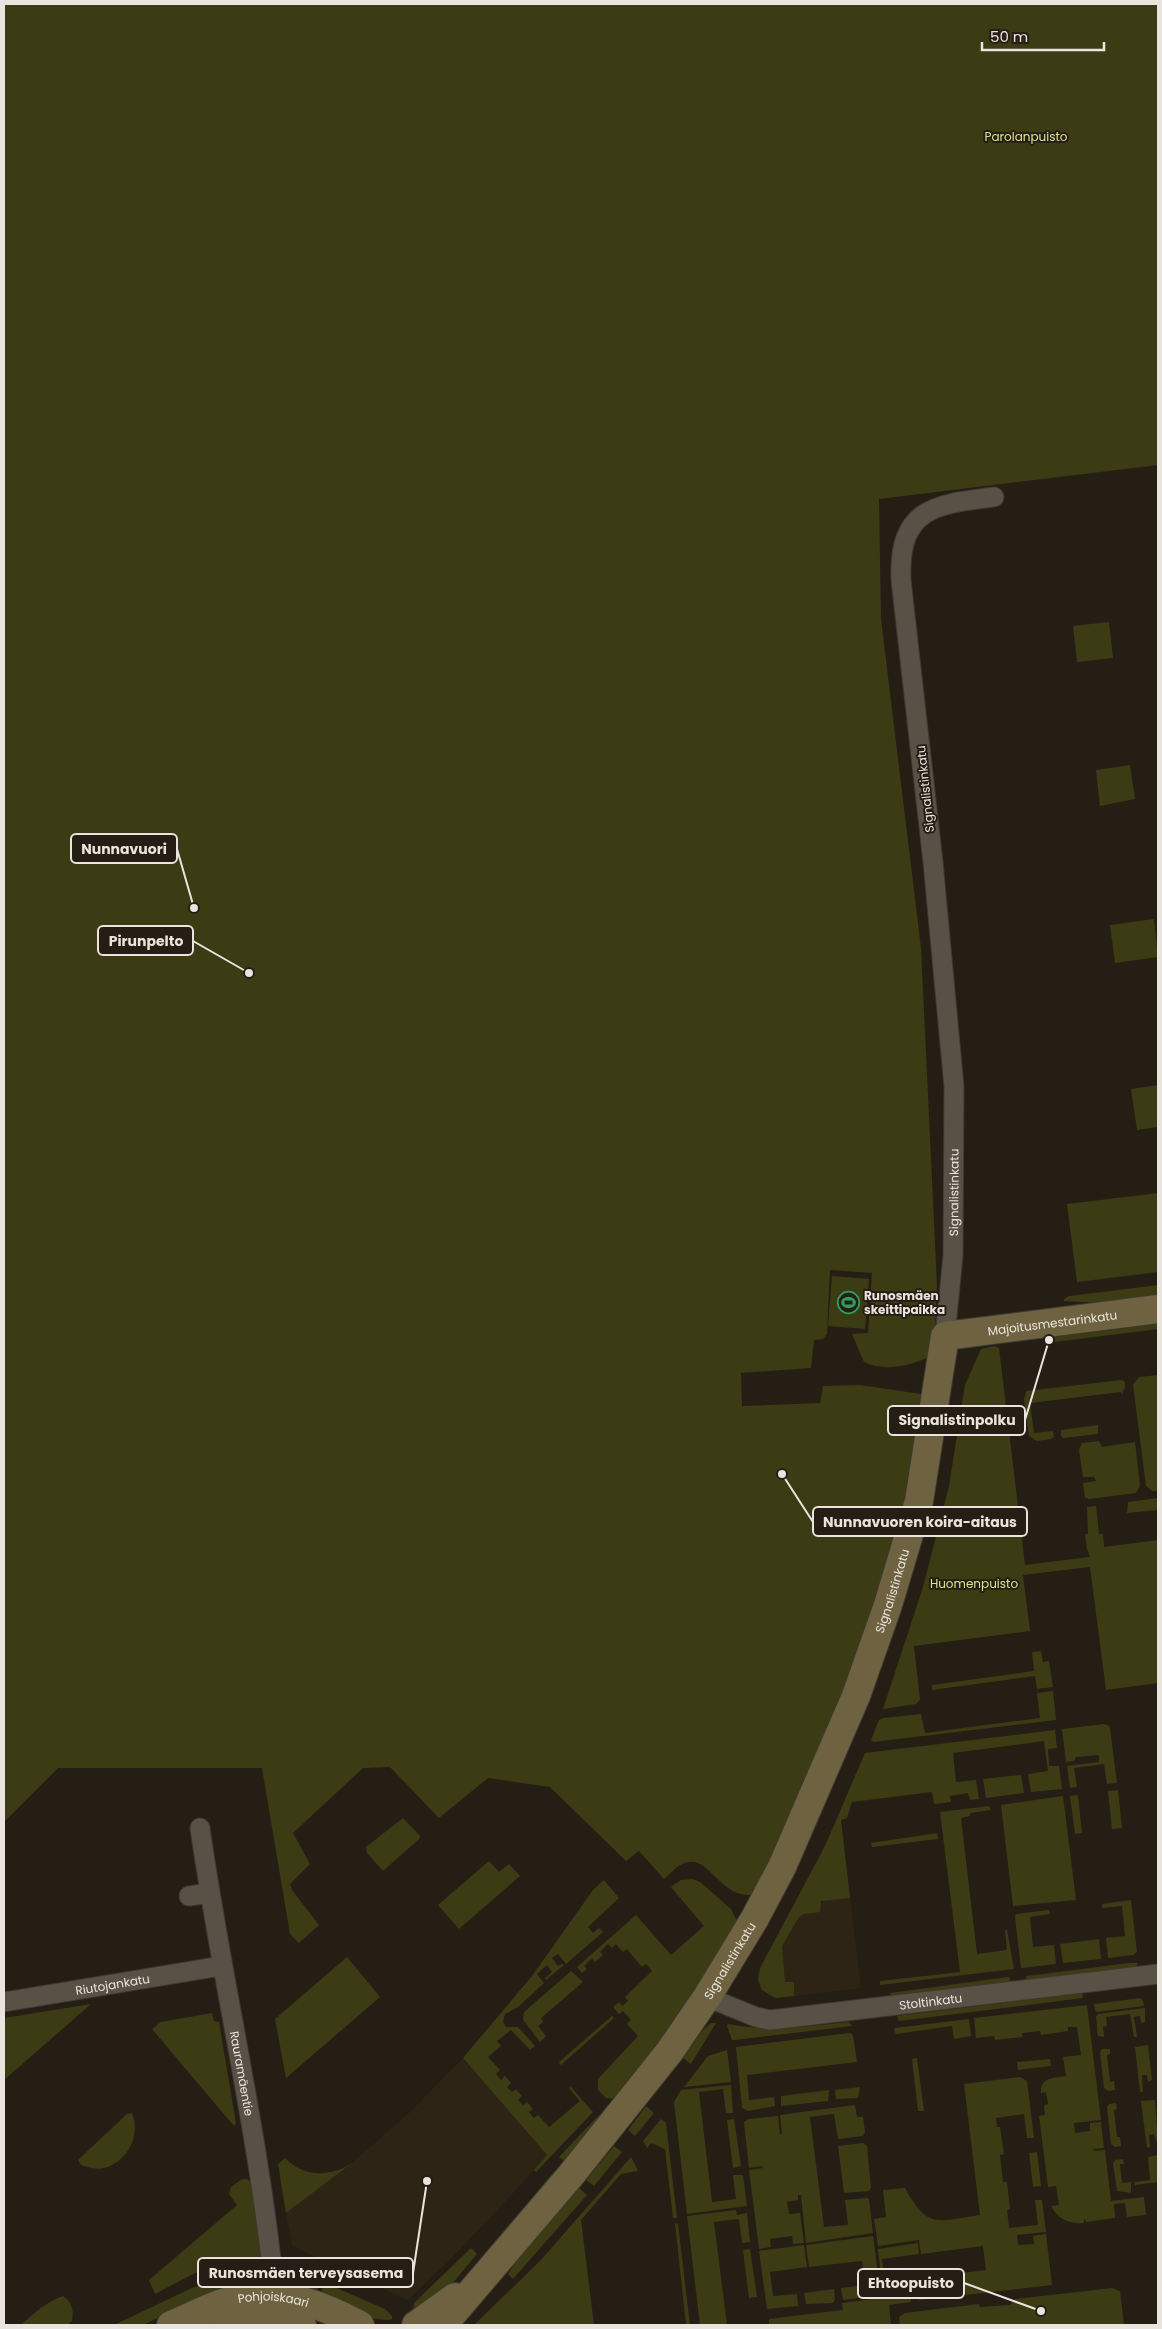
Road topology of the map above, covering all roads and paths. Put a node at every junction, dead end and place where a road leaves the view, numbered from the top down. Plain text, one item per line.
1 (994, 497) dead end
2 (1158, 1309) edge
3 (944, 1336) junction
4 (200, 1828) dead end
5 (209, 1893) junction
6 (189, 1896) dead end
7 (221, 1966) junction
8 (1158, 1974) edge
9 (708, 1996) junction
10 (4, 2002) edge
11 (482, 2277) junction
12 (285, 2314) edge
13 (178, 2322) edge
14 (360, 2325) edge
15 (416, 2325) edge
16 (443, 2325) edge

1 - 3 street, Signalistinkatu
2 - 3 street, Majoitusmestarinkatu
3 - 9 street, Signalistinkatu
4 - 5 street, Rauramäentie
5 - 6 street
5 - 7 street, Rauramäentie
7 - 10 street, Riutojankatu
7 - 12 street, Rauramäentie
8 - 9 street, Stoltinkatu
9 - 11 street, Signalistinkatu
11 - 15 street, Signalistinkatu
11 - 16 street, Signalistinkatu
12 - 13 street, Pohjoiskaari
12 - 14 street, Pohjoiskaari

